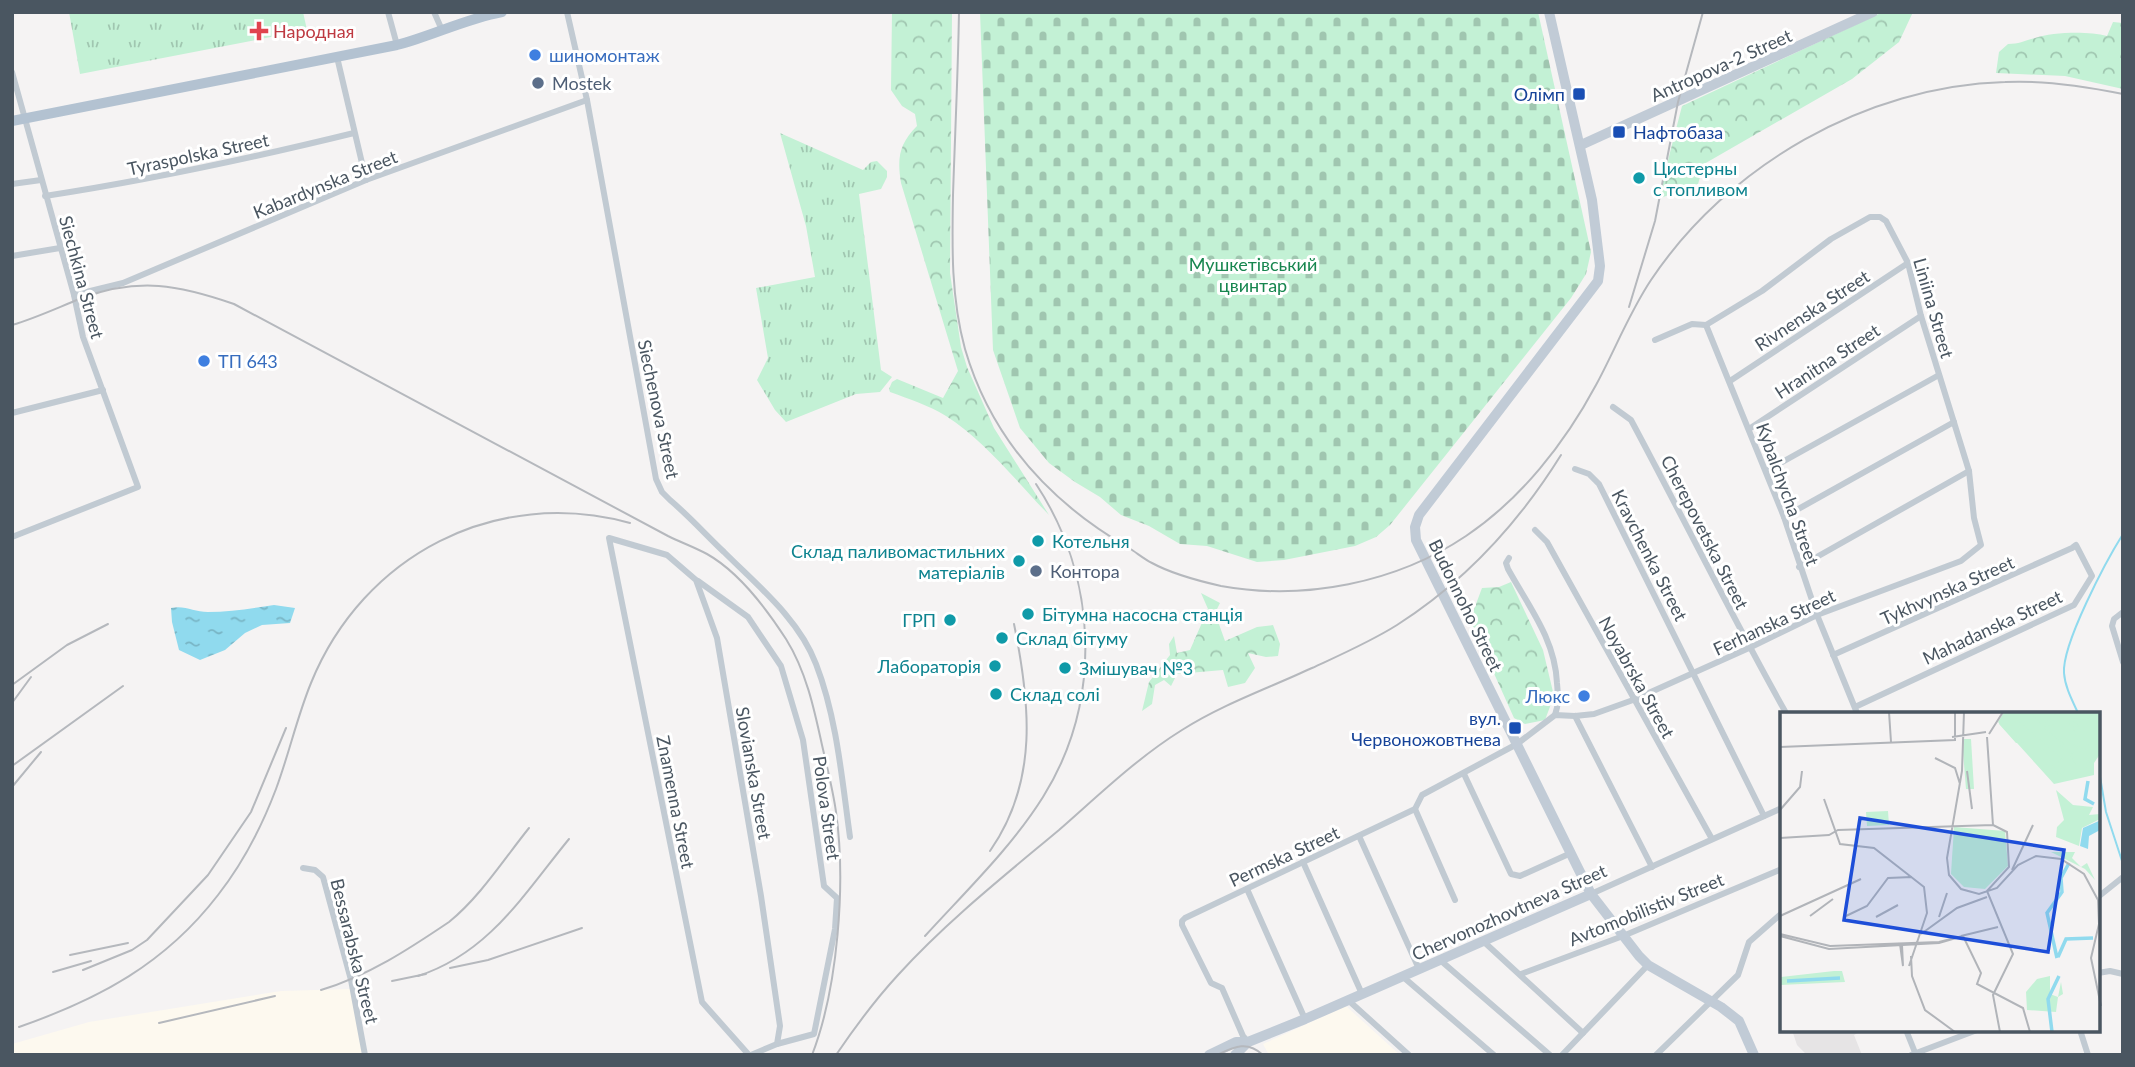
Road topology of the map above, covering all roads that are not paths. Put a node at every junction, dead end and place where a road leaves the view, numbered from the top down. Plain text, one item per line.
1 (388, 12) edge
2 (434, 12) edge
3 (502, 12) edge
4 (567, 12) edge
5 (1549, 12) edge
6 (1874, 12) edge
7 (468, 16) edge
8 (443, 32) junction
9 (397, 46) junction
10 (337, 57) junction
11 (12, 72) edge
12 (587, 100) junction
13 (25, 118) junction
14 (12, 121) edge
15 (354, 133) junction
16 (1581, 145) junction
17 (41, 180) junction
18 (366, 180) junction
19 (12, 184) edge
20 (45, 195) junction
21 (60, 248) junction
22 (12, 256) edge
23 (1908, 263) junction
24 (74, 295) junction
25 (1921, 316) junction
26 (1706, 325) junction
27 (1655, 340) dead end
28 (1939, 375) junction
29 (1730, 381) junction
30 (103, 390) junction
31 (1613, 407) dead end
32 (12, 413) edge
33 (1954, 422) junction
34 (1749, 429) junction
35 (1575, 469) dead end
36 (1766, 471) junction
37 (1969, 471) junction
38 (1784, 517) junction
39 (1535, 530) dead end
40 (12, 537) edge
41 (1981, 545) joint
42 (2072, 548) joint
43 (1509, 558) dead end
44 (1799, 567) junction
45 (696, 580) junction
46 (2123, 612) edge
47 (1817, 615) junction
48 (1749, 649) junction
49 (1833, 655) junction
50 (2123, 662) edge
51 (1694, 674) junction
52 (1633, 700) junction
53 (1856, 710) edge
54 (1785, 712) edge
55 (1555, 715) junction
56 (1575, 716) junction
57 (1517, 744) junction
58 (1464, 774) junction
59 (1415, 809) junction
60 (1780, 809) edge
61 (1764, 816) junction
62 (1359, 836) junction
63 (850, 838) dead end
64 (1712, 839) junction
65 (1571, 853) junction
66 (1303, 862) junction
67 (1652, 867) junction
68 (303, 868) dead end
69 (1780, 870) edge
70 (2122, 877) edge
71 (1247, 890) junction
72 (1591, 894) junction
73 (2100, 895) edge
74 (1455, 900) dead end
75 (1780, 915) edge
76 (1623, 936) junction
77 (1483, 941) junction
78 (1440, 960) junction
79 (1648, 965) junction
80 (1419, 969) junction
81 (2100, 973) edge
82 (1521, 974) junction
83 (2123, 974) edge
84 (1402, 976) junction
85 (1362, 994) junction
86 (1348, 1000) junction
87 (1711, 1000) junction
88 (1305, 1019) junction
89 (1907, 1032) edge
90 (1972, 1032) edge
91 (2081, 1032) edge
92 (1583, 1033) junction
93 (1248, 1042) junction
94 (777, 1044) junction
95 (1914, 1054) edge
96 (365, 1055) edge
97 (750, 1055) edge
98 (1209, 1055) edge
99 (1235, 1055) edge
100 (1409, 1055) edge
101 (1493, 1055) edge
102 (1550, 1055) edge
103 (1562, 1055) edge
104 (1656, 1055) edge
105 (1754, 1055) edge
106 (2088, 1055) edge

1 - 9 street
2 - 8 street
3 - 7 main road
4 - 12 street, Siechenova Street
5 - 16 main road, Budonnoho Street
6 - 16 main road, Antropova-2 Street
7 - 8 main road
8 - 9 main road
9 - 10 main road
10 - 13 main road
10 - 15 street
11 - 13 street, Siechkina Street
12 - 18 street, Kabardynska Street
12 - 63 street, Siechenova Street
13 - 14 main road
13 - 17 street, Siechkina Street
15 - 18 street
15 - 20 street, Tyraspolska Street
16 - 57 main road, Budonnoho Street
17 - 19 street
17 - 20 street, Siechkina Street
18 - 24 street, Kabardynska Street
20 - 21 street, Siechkina Street
21 - 22 street
21 - 24 street, Siechkina Street
23 - 25 street, Liniina Street
23 - 26 street, Liniina Street
23 - 29 street, Rivnenska Street
24 - 30 street, Siechkina Street
25 - 28 street, Liniina Street
25 - 34 street, Hranitna Street
26 - 27 street, Liniina Street
26 - 29 street, Kybalchycha Street
28 - 33 street, Liniina Street
28 - 36 street
29 - 34 street, Kybalchycha Street
30 - 32 street
30 - 40 street, Siechkina Street
31 - 48 street, Cherepovetska Street
33 - 37 street, Liniina Street
33 - 38 street
34 - 36 street, Kybalchycha Street
35 - 51 street, Kravchenka Street
36 - 38 street, Kybalchycha Street
37 - 41 street, Liniina Street
37 - 44 street
38 - 44 street, Kybalchycha Street
39 - 52 street, Noyabrska Street
41 - 47 street, Ferhanska Street
42 - 49 street, Tykhvynska Street
42 - 53 street, Mahadanska Street
43 - 55 street
44 - 47 street, Kybalchycha Street
45 - 94 street, Slovianska Street
45 - 94 street, Polova Street
45 - 97 street, Znamenna Street
46 - 50 street
47 - 48 street, Ferhanska Street
47 - 49 street, Kybalchycha Street
48 - 51 street, Ferhanska Street
48 - 54 street, Cherepovetska Street
49 - 53 street, Kybalchycha Street
51 - 52 street, Ferhanska Street
51 - 61 street, Kravchenka Street
52 - 56 street, Ferhanska Street
52 - 64 street, Noyabrska Street
55 - 56 street, Ferhanska Street
55 - 57 street
56 - 67 street
57 - 58 street, Permska Street
57 - 65 main road, Budonnoho Street
58 - 59 street, Permska Street
58 - 65 street
59 - 62 street, Permska Street
59 - 74 street
60 - 61 street, Chervonozhovtneva Street
61 - 64 street, Chervonozhovtneva Street
62 - 66 street, Permska Street
62 - 80 street
64 - 67 street, Chervonozhovtneva Street
65 - 72 main road, Budonnoho Street
66 - 71 street, Permska Street
66 - 85 street
67 - 72 street, Chervonozhovtneva Street
68 - 96 street, Bessarabska Street
69 - 76 street, Avtomobilistiv Street
70 - 73 street
71 - 88 street
71 - 93 street, Permska Street
72 - 76 main road, Budonnoho Street
72 - 77 main road, Chervonozhovtneva Street
75 - 87 street
76 - 79 main road, Budonnoho Street
76 - 82 street, Avtomobilistiv Street
77 - 78 main road, Chervonozhovtneva Street
77 - 82 street
78 - 80 main road, Chervonozhovtneva Street
78 - 102 street
79 - 87 main road, Budonnoho Street
79 - 92 street
80 - 84 main road, Chervonozhovtneva Street
81 - 83 street
82 - 92 street
84 - 85 main road, Chervonozhovtneva Street
84 - 101 street
85 - 86 main road, Chervonozhovtneva Street
86 - 88 main road, Chervonozhovtneva Street
86 - 100 street
87 - 104 street
87 - 105 main road, Budonnoho Street
88 - 93 main road, Chervonozhovtneva Street
89 - 95 street
90 - 95 street
91 - 106 street
92 - 103 street
93 - 98 main road, Chervonozhovtneva Street
93 - 99 main road, Chervonozhovtneva Street
94 - 97 street

